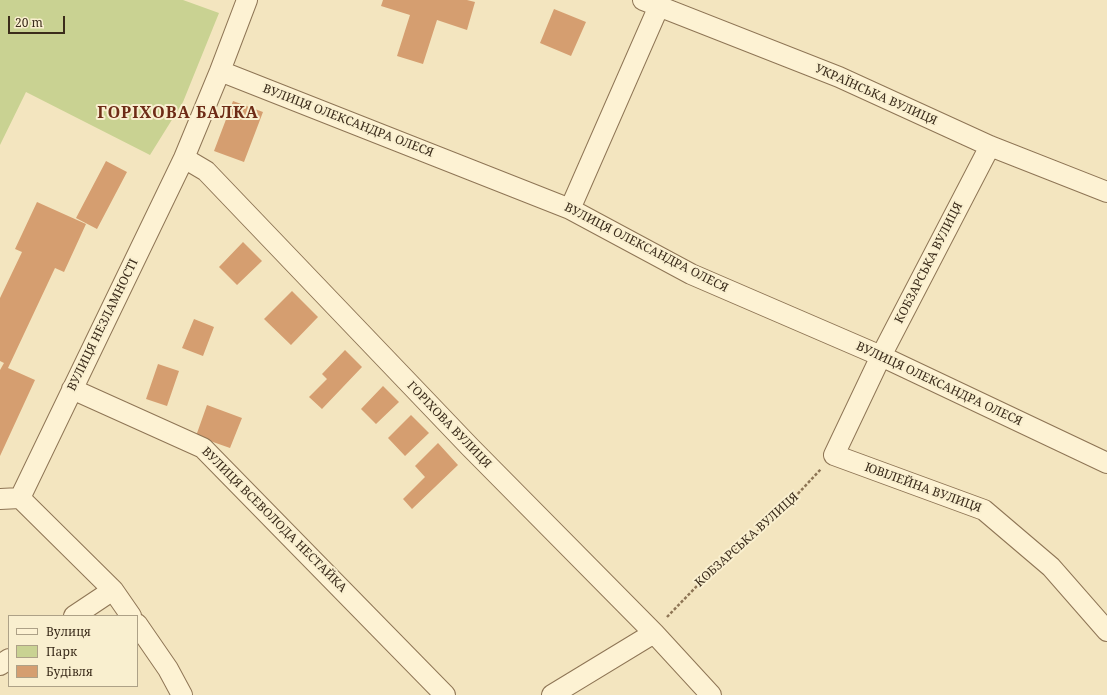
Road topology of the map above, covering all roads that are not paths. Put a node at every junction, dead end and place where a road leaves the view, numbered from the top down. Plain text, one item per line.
1 (247, 0) edge
2 (651, 3) edge
3 (220, 71) junction
4 (990, 146) junction
5 (184, 158) junction
6 (1107, 192) edge
7 (570, 209) junction
8 (881, 356) junction
9 (72, 389) junction
10 (834, 455) joint
11 (1107, 463) edge
12 (20, 498) junction
13 (0, 499) edge
14 (113, 590) junction
15 (76, 615) edge
16 (130, 615) edge
17 (138, 625) edge
18 (1107, 631) edge
19 (654, 634) junction
20 (182, 695) edge
21 (445, 695) edge
22 (552, 695) edge
23 (711, 695) edge

1 - 3 street, ВУЛИЦЯ НЕЗЛАМНОСТІ
2 - 4 street, УКРАЇНСЬКА ВУЛИЦЯ
2 - 7 street
3 - 5 street, ВУЛИЦЯ НЕЗЛАМНОСТІ
3 - 7 street, ВУЛИЦЯ ОЛЕКСАНДРА ОЛЕСЯ
4 - 6 street, УКРАЇНСЬКА ВУЛИЦЯ
4 - 8 street, КОБЗАРСЬКА ВУЛИЦЯ
5 - 9 street, ВУЛИЦЯ НЕЗЛАМНОСТІ
5 - 19 street, ГОРІХОВА ВУЛИЦЯ
7 - 8 street, ВУЛИЦЯ ОЛЕКСАНДРА ОЛЕСЯ
8 - 10 street, КОБЗАРСЬКА ВУЛИЦЯ
8 - 11 street, ВУЛИЦЯ ОЛЕКСАНДРА ОЛЕСЯ
9 - 12 street, ВУЛИЦЯ НЕЗЛАМНОСТІ
9 - 21 street, ВУЛИЦЯ ВСЕВОЛОДА НЕСТАЙКА
10 - 18 street, ЮВІЛЕЙНА ВУЛИЦЯ
12 - 13 street
12 - 14 street
14 - 15 street
14 - 16 street
17 - 20 street
19 - 22 street
19 - 23 street, ГОРІХОВА ВУЛИЦЯ

